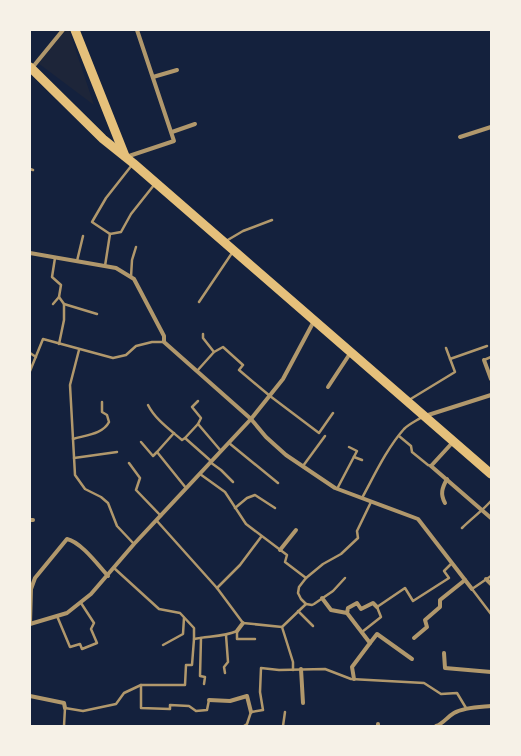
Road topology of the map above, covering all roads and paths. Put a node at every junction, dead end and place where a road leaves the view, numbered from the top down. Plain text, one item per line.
1 (63, 30) edge
2 (75, 30) edge
3 (137, 30) edge
4 (31, 67) edge
5 (177, 70) dead end
6 (153, 77) junction
7 (195, 124) dead end
8 (491, 127) edge
9 (172, 132) junction
10 (460, 137) dead end
11 (126, 157) junction
12 (133, 163) junction
13 (156, 183) junction
14 (272, 220) dead end
15 (110, 234) junction
16 (83, 236) dead end
17 (224, 242) junction
18 (136, 247) dead end
19 (234, 251) junction
20 (30, 253) edge
21 (55, 258) junction
22 (76, 261) junction
23 (105, 266) junction
24 (131, 277) junction
25 (59, 297) junction
26 (199, 302) dead end
27 (53, 304) dead end
28 (64, 304) junction
29 (97, 314) dead end
30 (314, 321) junction
31 (203, 334) dead end
32 (164, 342) junction
33 (59, 344) junction
34 (487, 346) dead end
35 (446, 348) dead end
36 (79, 350) junction
37 (214, 352) junction
38 (351, 352) junction
39 (30, 353) edge
40 (36, 357) junction
41 (491, 357) edge
42 (450, 359) junction
43 (484, 360) joint
44 (30, 371) edge
45 (197, 372) junction
46 (491, 379) edge
47 (328, 387) dead end
48 (491, 395) edge
49 (270, 396) junction
50 (198, 401) dead end
51 (407, 401) junction
52 (102, 402) dead end
53 (148, 405) dead end
54 (333, 412) dead end
55 (424, 416) junction
56 (250, 419) junction
57 (198, 424) junction
58 (174, 433) junction
59 (325, 436) dead end
60 (399, 436) junction
61 (184, 438) junction
62 (73, 439) junction
63 (454, 441) junction
64 (140, 442) dead end
65 (229, 442) junction
66 (349, 447) dead end
67 (221, 451) junction
68 (117, 452) dead end
69 (157, 452) junction
70 (354, 456) junction
71 (74, 458) junction
72 (362, 460) dead end
73 (210, 462) junction
74 (129, 463) dead end
75 (431, 466) junction
76 (303, 467) junction
77 (199, 473) junction
78 (491, 474) edge
79 (447, 479) junction
80 (232, 482) dead end
81 (278, 483) dead end
82 (186, 488) junction
83 (337, 489) junction
84 (362, 498) junction
85 (491, 501) edge
86 (371, 502) junction
87 (445, 503) dead end
88 (235, 508) junction
89 (275, 508) dead end
90 (483, 510) junction
91 (161, 516) junction
92 (491, 518) edge
93 (157, 521) junction
94 (462, 528) dead end
95 (296, 530) dead end
96 (261, 537) junction
97 (134, 544) junction
98 (280, 550) junction
99 (452, 563) junction
100 (114, 568) junction
101 (108, 576) junction
102 (491, 576) edge
103 (306, 578) junction
104 (345, 578) dead end
105 (486, 579) junction
106 (465, 580) junction
107 (491, 584) edge
108 (217, 588) junction
109 (472, 589) junction
110 (322, 598) junction
111 (81, 602) junction
112 (306, 604) junction
113 (378, 607) junction
114 (298, 611) junction
115 (346, 614) junction
116 (491, 614) edge
117 (57, 616) junction
118 (184, 617) junction
119 (243, 623) junction
120 (30, 624) edge
121 (313, 626) dead end
122 (282, 627) junction
123 (237, 631) junction
124 (362, 632) junction
125 (226, 635) junction
126 (201, 638) junction
127 (414, 638) dead end
128 (194, 639) junction
129 (256, 639) dead end
130 (370, 643) junction
131 (163, 645) dead end
132 (444, 653) dead end
133 (412, 660) dead end
134 (293, 670) junction
135 (301, 670) junction
136 (491, 672) edge
137 (225, 673) dead end
138 (354, 679) junction
139 (141, 684) junction
140 (204, 684) dead end
141 (30, 696) edge
142 (209, 700) joint
143 (303, 703) dead end
144 (491, 706) edge
145 (65, 708) junction
146 (466, 709) junction
147 (251, 712) junction
148 (286, 712) dead end
149 (64, 726) edge
150 (244, 726) edge
151 (282, 726) edge
152 (436, 726) edge

1 - 4 street
2 - 11 main road
3 - 6 street
4 - 11 main road
5 - 6 street
6 - 9 street
7 - 9 street
8 - 10 street
9 - 11 street
11 - 12 main road
12 - 13 main road
12 - 15 lane
13 - 15 lane
13 - 17 main road
14 - 17 lane
15 - 23 lane
16 - 22 lane
17 - 19 main road
18 - 24 lane
19 - 26 lane
19 - 30 main road
20 - 21 street
21 - 22 street
21 - 25 lane
22 - 23 street
23 - 24 street
24 - 32 street
25 - 27 lane
25 - 28 lane
28 - 29 lane
28 - 33 lane
30 - 38 main road
30 - 49 street
31 - 37 lane
32 - 36 lane
32 - 45 street
33 - 36 lane
33 - 40 lane
34 - 42 lane
35 - 42 lane
36 - 62 lane
37 - 45 lane
37 - 49 lane
38 - 47 street
38 - 51 main road
39 - 40 lane
40 - 44 lane
41 - 43 lane
42 - 51 lane
43 - 46 street
45 - 56 street
48 - 55 street
49 - 54 lane
49 - 56 street
50 - 57 lane
51 - 55 main road
52 - 62 lane
53 - 58 lane
55 - 60 lane
55 - 63 main road
56 - 65 street
56 - 76 street
57 - 61 lane
57 - 67 lane
58 - 61 lane
58 - 69 lane
59 - 76 lane
60 - 75 lane
60 - 84 lane
61 - 73 lane
62 - 71 lane
63 - 75 street
63 - 78 main road
64 - 69 lane
65 - 67 street
65 - 81 lane
66 - 70 lane
67 - 73 street
68 - 71 lane
69 - 82 lane
70 - 72 lane
70 - 83 lane
71 - 97 lane
73 - 77 street
73 - 80 lane
74 - 91 lane
75 - 79 street
76 - 83 street
77 - 82 street
77 - 88 lane
79 - 87 street
79 - 90 street
82 - 91 street
83 - 84 street
84 - 86 street
85 - 90 lane
86 - 99 street
86 - 103 lane
88 - 89 lane
88 - 96 lane
90 - 92 street
90 - 94 lane
91 - 93 street
93 - 97 street
93 - 108 lane
95 - 98 street
96 - 98 lane
96 - 108 lane
97 - 100 street
98 - 103 lane
99 - 106 street
99 - 113 lane
100 - 101 street
100 - 118 lane
101 - 111 street
101 - 120 street
102 - 105 lane
103 - 112 lane
104 - 110 lane
105 - 107 street
105 - 109 lane
106 - 109 street
106 - 127 street
108 - 119 lane
109 - 116 lane
110 - 112 lane
110 - 115 street
111 - 117 street
111 - 117 lane
112 - 114 lane
113 - 115 street
113 - 124 lane
114 - 121 lane
114 - 122 lane
115 - 124 street
117 - 120 street
118 - 128 lane
118 - 131 lane
119 - 122 lane
119 - 123 street
122 - 134 lane
123 - 125 lane
123 - 129 lane
124 - 130 street
125 - 126 lane
125 - 137 lane
126 - 128 lane
126 - 140 lane
128 - 139 lane
130 - 133 street
130 - 138 street
132 - 136 street
134 - 135 lane
134 - 147 lane
135 - 138 lane
135 - 143 street
138 - 146 lane
139 - 142 lane
139 - 145 lane
141 - 145 street
142 - 147 street
144 - 146 street
145 - 149 lane
146 - 152 street
147 - 150 lane
148 - 151 lane

